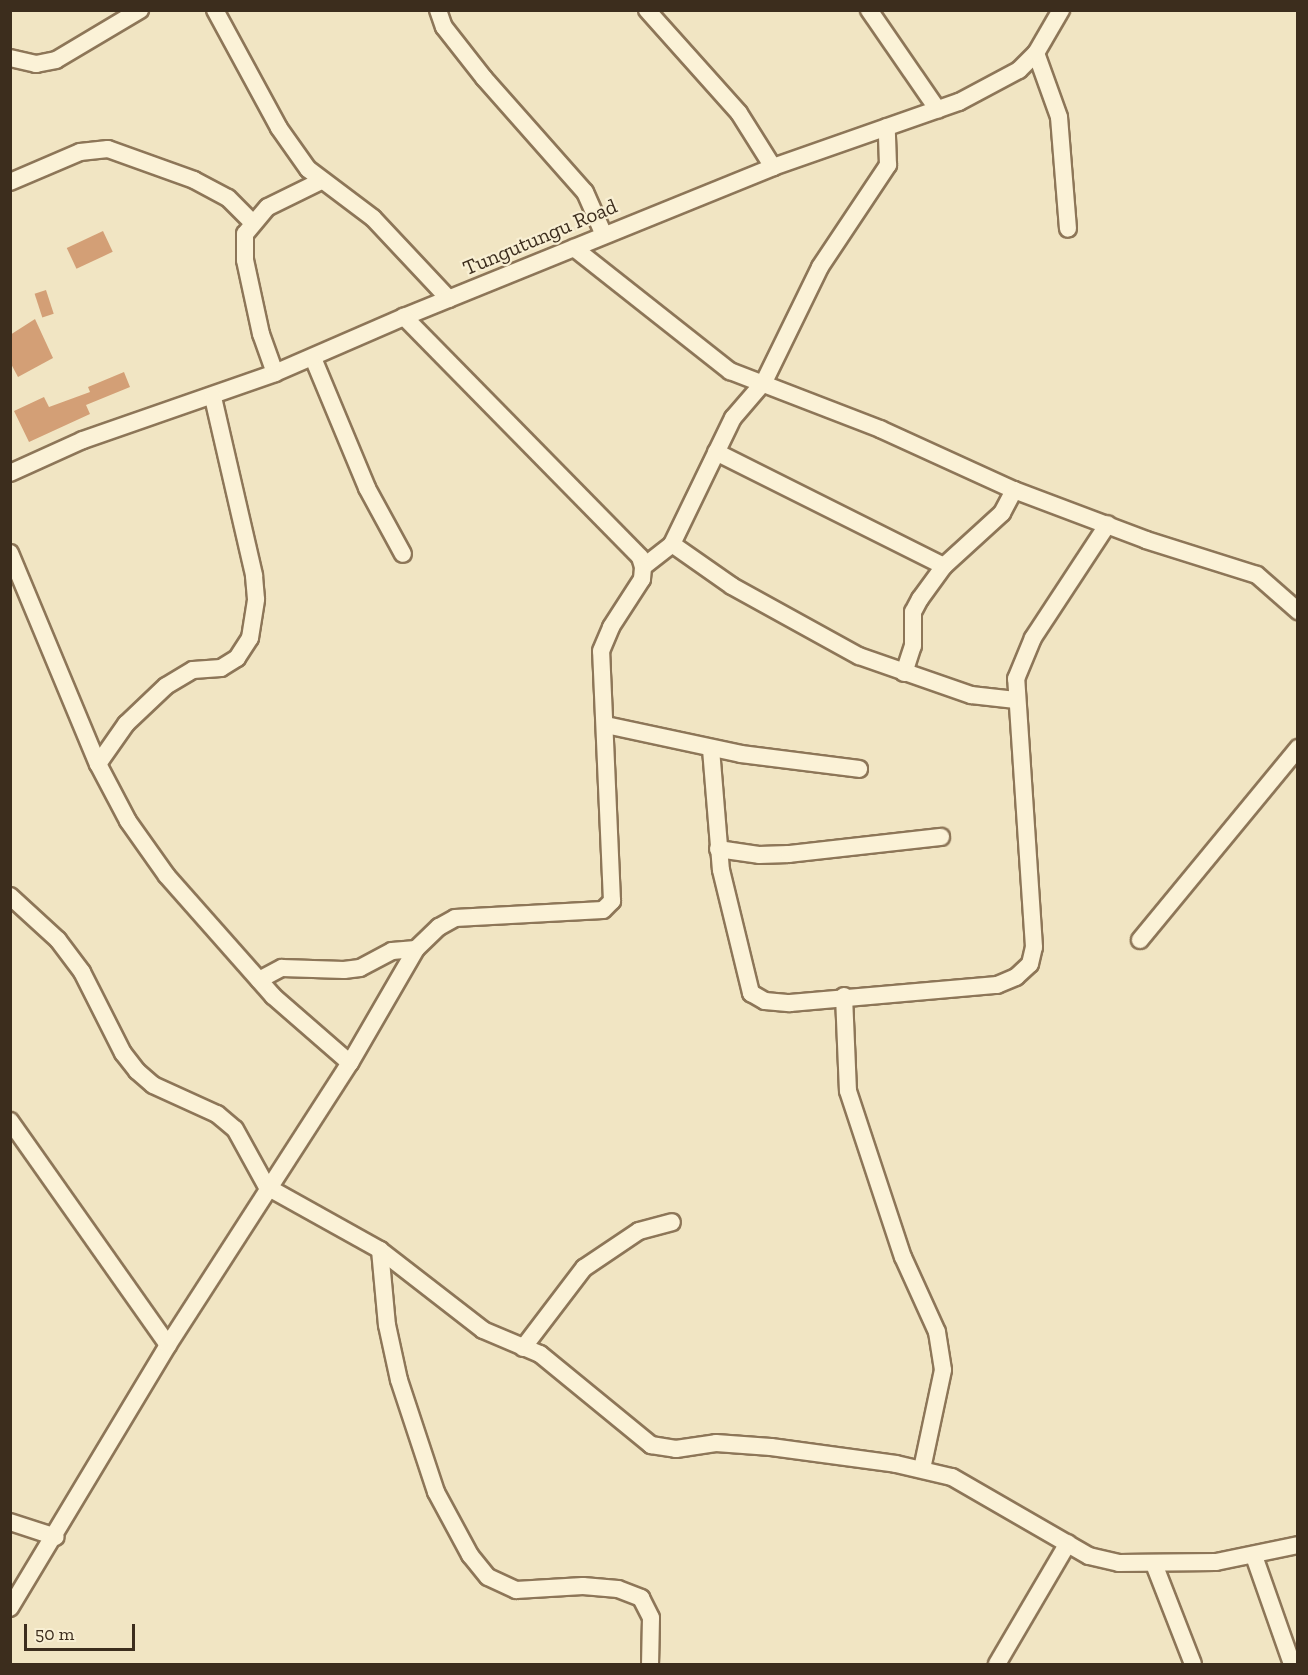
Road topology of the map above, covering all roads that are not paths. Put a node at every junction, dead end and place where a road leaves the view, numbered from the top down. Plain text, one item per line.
1 (140, 10) edge
2 (215, 10) edge
3 (438, 10) edge
4 (647, 10) edge
5 (869, 10) edge
6 (1061, 10) edge
7 (1036, 53) junction
8 (10, 58) edge
9 (938, 110) junction
10 (887, 127) junction
11 (773, 167) junction
12 (321, 181) junction
13 (10, 182) edge
14 (252, 222) junction
15 (1068, 229) dead end
16 (604, 235) junction
17 (574, 248) junction
18 (448, 299) junction
19 (404, 317) junction
20 (313, 358) junction
21 (275, 373) junction
22 (764, 382) junction
23 (213, 397) junction
24 (716, 452) junction
25 (10, 473) edge
26 (1014, 490) junction
27 (1108, 524) junction
28 (672, 544) junction
29 (10, 553) edge
30 (403, 554) dead end
31 (944, 566) junction
32 (644, 567) junction
33 (1298, 612) edge
34 (904, 673) junction
35 (1016, 700) junction
36 (606, 725) junction
37 (711, 748) junction
38 (1298, 748) edge
39 (98, 764) junction
40 (859, 769) dead end
41 (941, 837) dead end
42 (718, 849) junction
43 (10, 896) edge
44 (1140, 940) dead end
45 (416, 949) junction
46 (259, 980) junction
47 (844, 996) junction
48 (350, 1063) junction
49 (10, 1121) edge
50 (267, 1187) junction
51 (672, 1222) dead end
52 (380, 1250) junction
53 (168, 1345) junction
54 (523, 1348) junction
55 (922, 1469) junction
56 (10, 1522) edge
57 (56, 1537) junction
58 (1068, 1543) junction
59 (1298, 1545) edge
60 (1254, 1557) junction
61 (1154, 1564) junction
62 (10, 1608) edge
63 (650, 1665) edge
64 (997, 1665) edge
65 (1193, 1665) edge
66 (1292, 1665) edge

1 - 8 street
2 - 12 street
3 - 16 street
4 - 11 street
5 - 9 street
6 - 7 street, Tungutungu Road
7 - 9 street, Tungutungu Road
7 - 15 street
9 - 10 street, Tungutungu Road
10 - 11 street, Tungutungu Road
10 - 22 street
11 - 16 street, Tungutungu Road
12 - 14 street
12 - 18 street
13 - 14 street
14 - 21 street
16 - 17 street, Tungutungu Road
17 - 18 street, Tungutungu Road
17 - 22 street
18 - 19 street, Tungutungu Road
19 - 20 street, Tungutungu Road
19 - 32 street
20 - 21 street, Tungutungu Road
20 - 30 street
21 - 23 street, Tungutungu Road
22 - 24 street
22 - 26 street
23 - 25 street, Tungutungu Road
23 - 39 street
24 - 28 street
24 - 31 street
26 - 27 street
26 - 31 street
27 - 33 street
27 - 35 street
28 - 32 street
28 - 34 street
29 - 39 street
31 - 34 street
32 - 36 street
34 - 35 street
35 - 47 street
36 - 37 street
36 - 45 street
37 - 40 street
37 - 42 street
38 - 44 street
39 - 46 street
41 - 42 street
42 - 47 street
43 - 50 street
45 - 46 street
45 - 48 street
46 - 48 street
47 - 55 street
48 - 50 street
49 - 53 street
50 - 52 street
50 - 53 street
51 - 54 street
52 - 54 street
52 - 63 street
53 - 57 street
54 - 55 street
55 - 58 street
56 - 57 street
57 - 62 street
58 - 61 street
58 - 64 street
59 - 60 street
60 - 61 street
60 - 66 street
61 - 65 street

